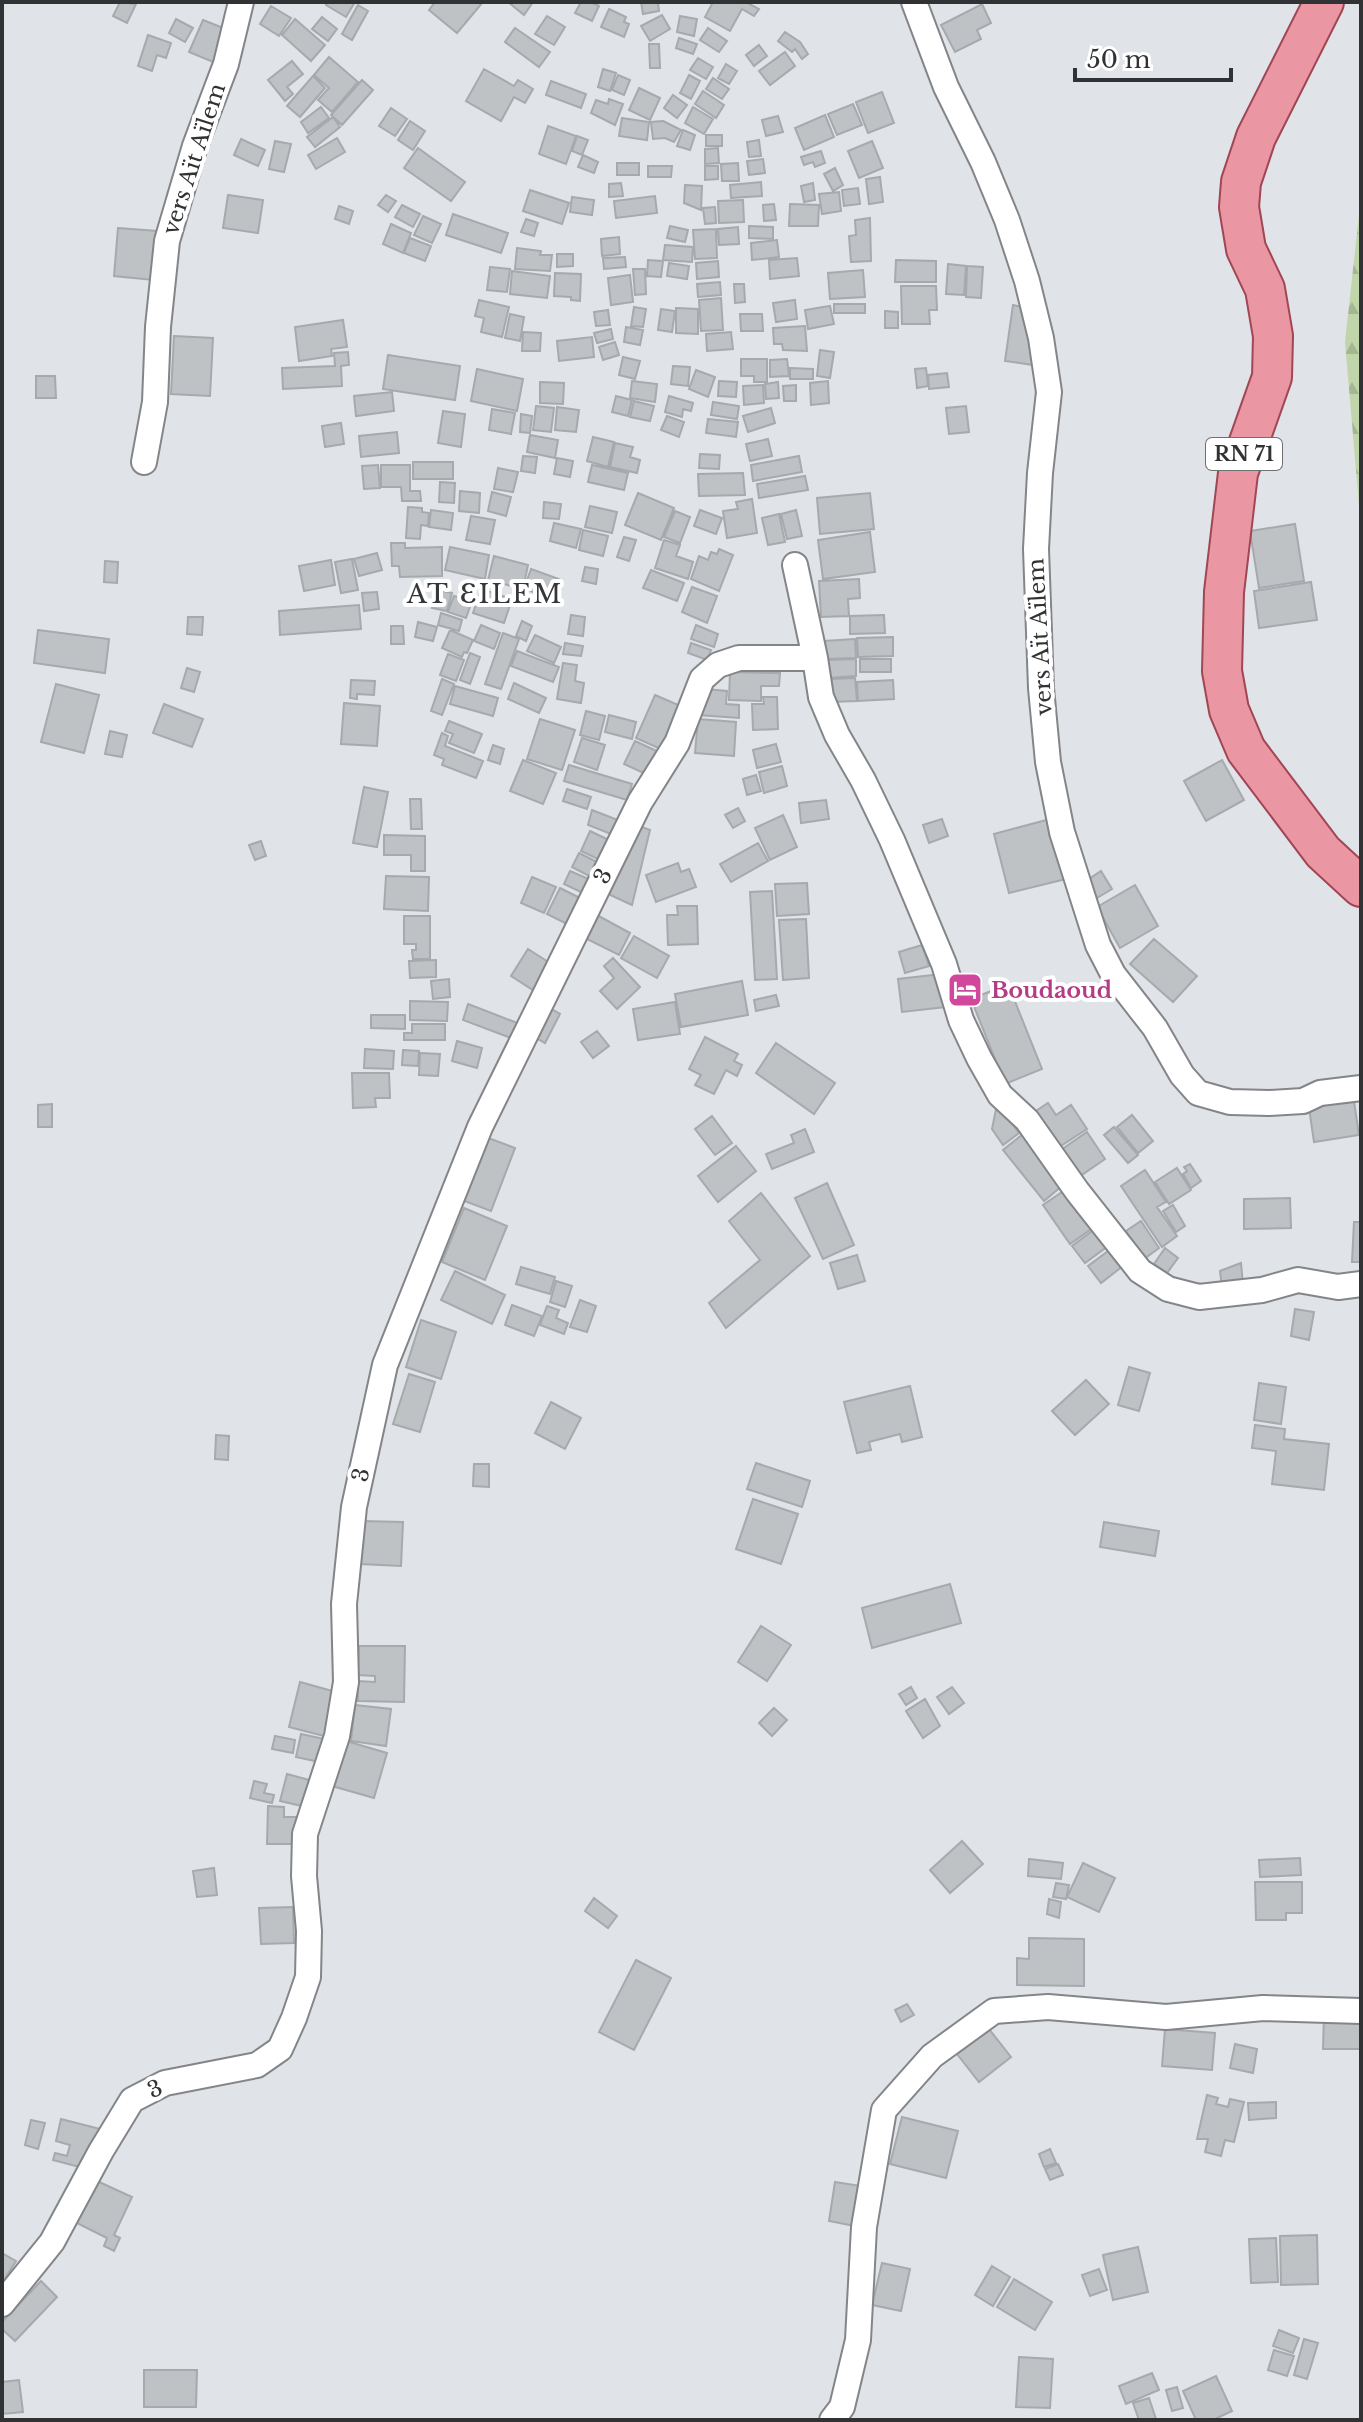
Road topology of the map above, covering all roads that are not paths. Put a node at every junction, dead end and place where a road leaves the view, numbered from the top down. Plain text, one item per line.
1 (241, 2) edge
2 (914, 2) edge
3 (1324, 2) edge
4 (144, 462) dead end
5 (795, 565) dead end
6 (815, 658) junction
7 (1361, 887) edge
8 (1361, 1088) edge
9 (1361, 1284) edge
10 (1361, 2011) edge
11 (2, 2304) edge
12 (832, 2420) edge

1 - 4 street, vers Aït Aïlem
2 - 8 street, vers Aït Aïlem
3 - 7 main road, RN 71
5 - 6 street
6 - 9 street
6 - 11 street, 3
10 - 12 street

